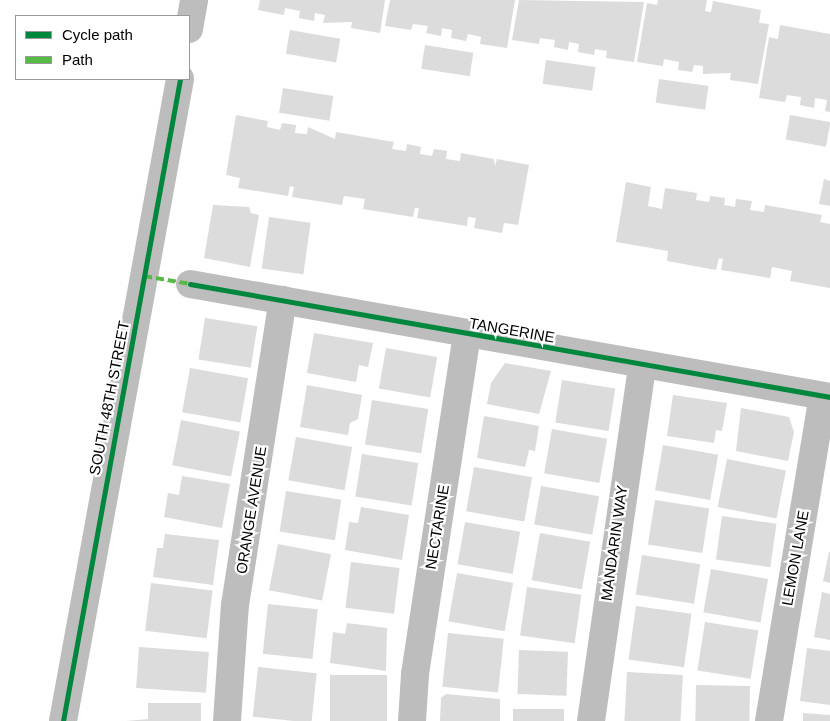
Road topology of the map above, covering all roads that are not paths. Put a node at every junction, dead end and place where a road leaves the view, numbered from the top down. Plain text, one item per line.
1 (194, 0) edge
2 (190, 23) edge
3 (180, 80) edge
4 (190, 284) dead end
5 (283, 300) junction
6 (467, 334) junction
7 (642, 365) junction
8 (827, 397) edge
9 (63, 721) edge
10 (227, 721) edge
11 (412, 721) edge
12 (591, 721) edge
13 (770, 721) edge

1 - 2 street
3 - 9 street, SOUTH 48TH STREET
4 - 5 street, TANGERINE
5 - 6 street, TANGERINE
5 - 10 street, ORANGE AVENUE
6 - 7 street, TANGERINE
6 - 11 street, NECTARINE
7 - 8 street, TANGERINE
7 - 12 street, MANDARIN WAY
8 - 13 street, LEMON LANE

